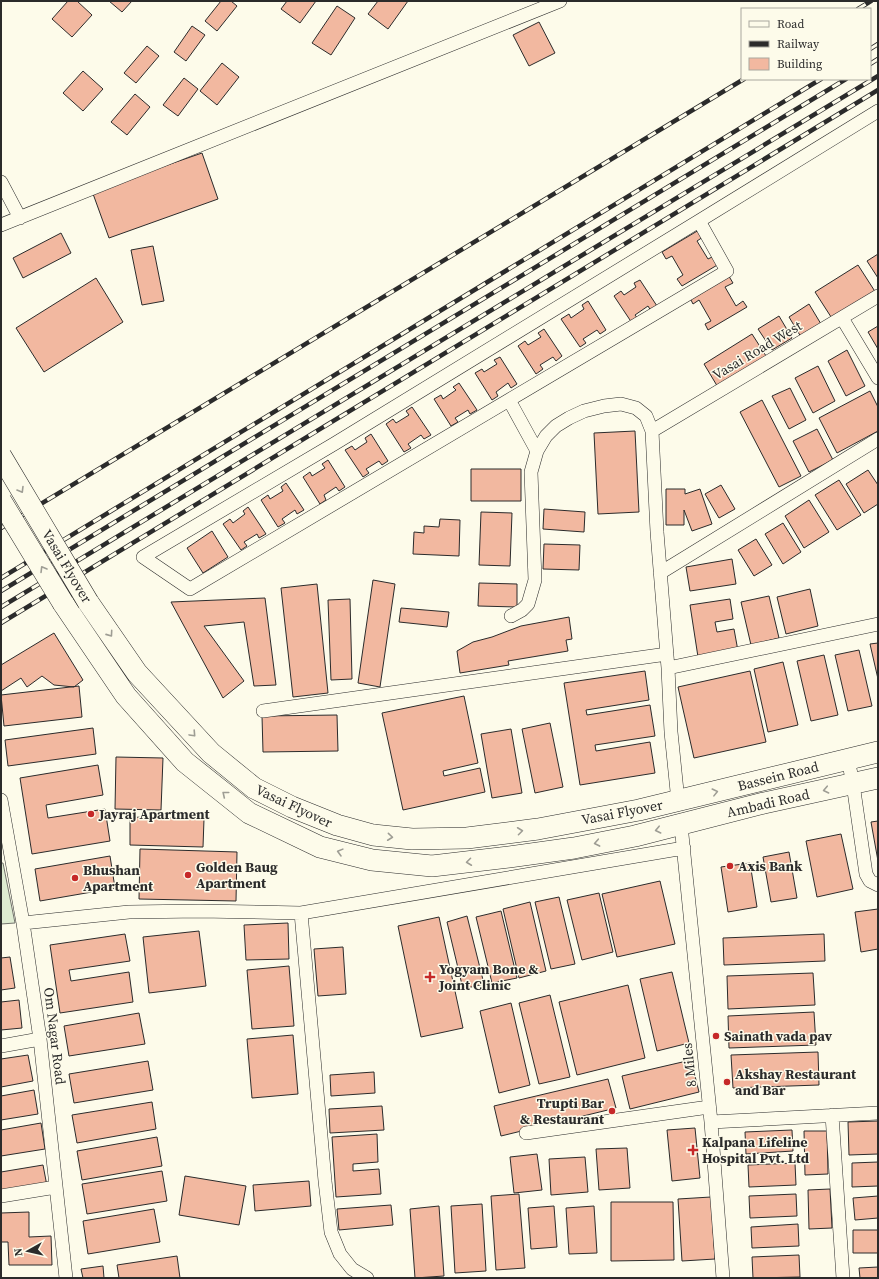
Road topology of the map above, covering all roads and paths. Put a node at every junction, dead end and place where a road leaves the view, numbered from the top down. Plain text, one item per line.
1 (560, 1) edge
2 (878, 111) edge
3 (1, 182) edge
4 (20, 218) junction
5 (699, 221) junction
6 (1, 225) edge
7 (878, 296) edge
8 (842, 318) junction
9 (878, 378) edge
10 (509, 400) junction
11 (652, 431) junction
12 (878, 438) edge
13 (537, 451) junction
14 (1, 456) edge
15 (1, 501) edge
16 (660, 573) junction
17 (511, 616) dead end
18 (878, 624) edge
19 (667, 654) junction
20 (668, 668) junction
21 (263, 711) dead end
22 (878, 752) edge
23 (848, 759) junction
24 (878, 778) edge
25 (853, 784) junction
26 (1, 800) edge
27 (678, 801) junction
28 (681, 825) junction
29 (684, 848) junction
30 (878, 885) edge
31 (301, 913) junction
32 (23, 923) junction
33 (40, 1039) junction
34 (1, 1046) edge
35 (709, 1107) junction
36 (878, 1113) edge
37 (832, 1115) junction
38 (711, 1122) junction
39 (526, 1133) dead end
40 (56, 1187) junction
41 (1, 1196) edge
42 (66, 1278) edge
43 (367, 1278) edge
44 (720, 1278) edge
45 (842, 1278) edge

1 - 4 street
2 - 5 street
3 - 4 street
4 - 6 street
5 - 10 street
5 - 10 street
7 - 8 street, Vasai Road West
8 - 9 street
8 - 11 street, Vasai Road West
10 - 13 street
11 - 13 street
11 - 16 street
12 - 16 street
13 - 17 street
14 -> 27 main road, Vasai Flyover, bridge
28 -> 15 main road, Vasai Flyover, bridge
16 - 19 street
18 - 20 street
19 - 20 street
19 - 21 street
20 - 27 street
22 - 23 main road, Bassein Road
23 - 25 street
27 -> 23 main road, Bassein Road
24 - 25 main road, Ambadi Road
25 -> 28 main road, Ambadi Road
25 - 30 street
26 - 32 street, Om Nagar Road
27 - 28 main road
28 - 29 street
29 - 31 street
29 - 35 street, 8 Miles
31 - 32 street
31 - 43 street
32 - 33 street, Om Nagar Road
33 - 34 street
33 - 40 street, Om Nagar Road
35 - 38 street, 8 Miles
35 - 39 street
36 - 37 street
37 - 38 street
37 - 45 street
38 - 44 street, 8 Miles
40 - 41 street
40 - 42 street, Om Nagar Road

